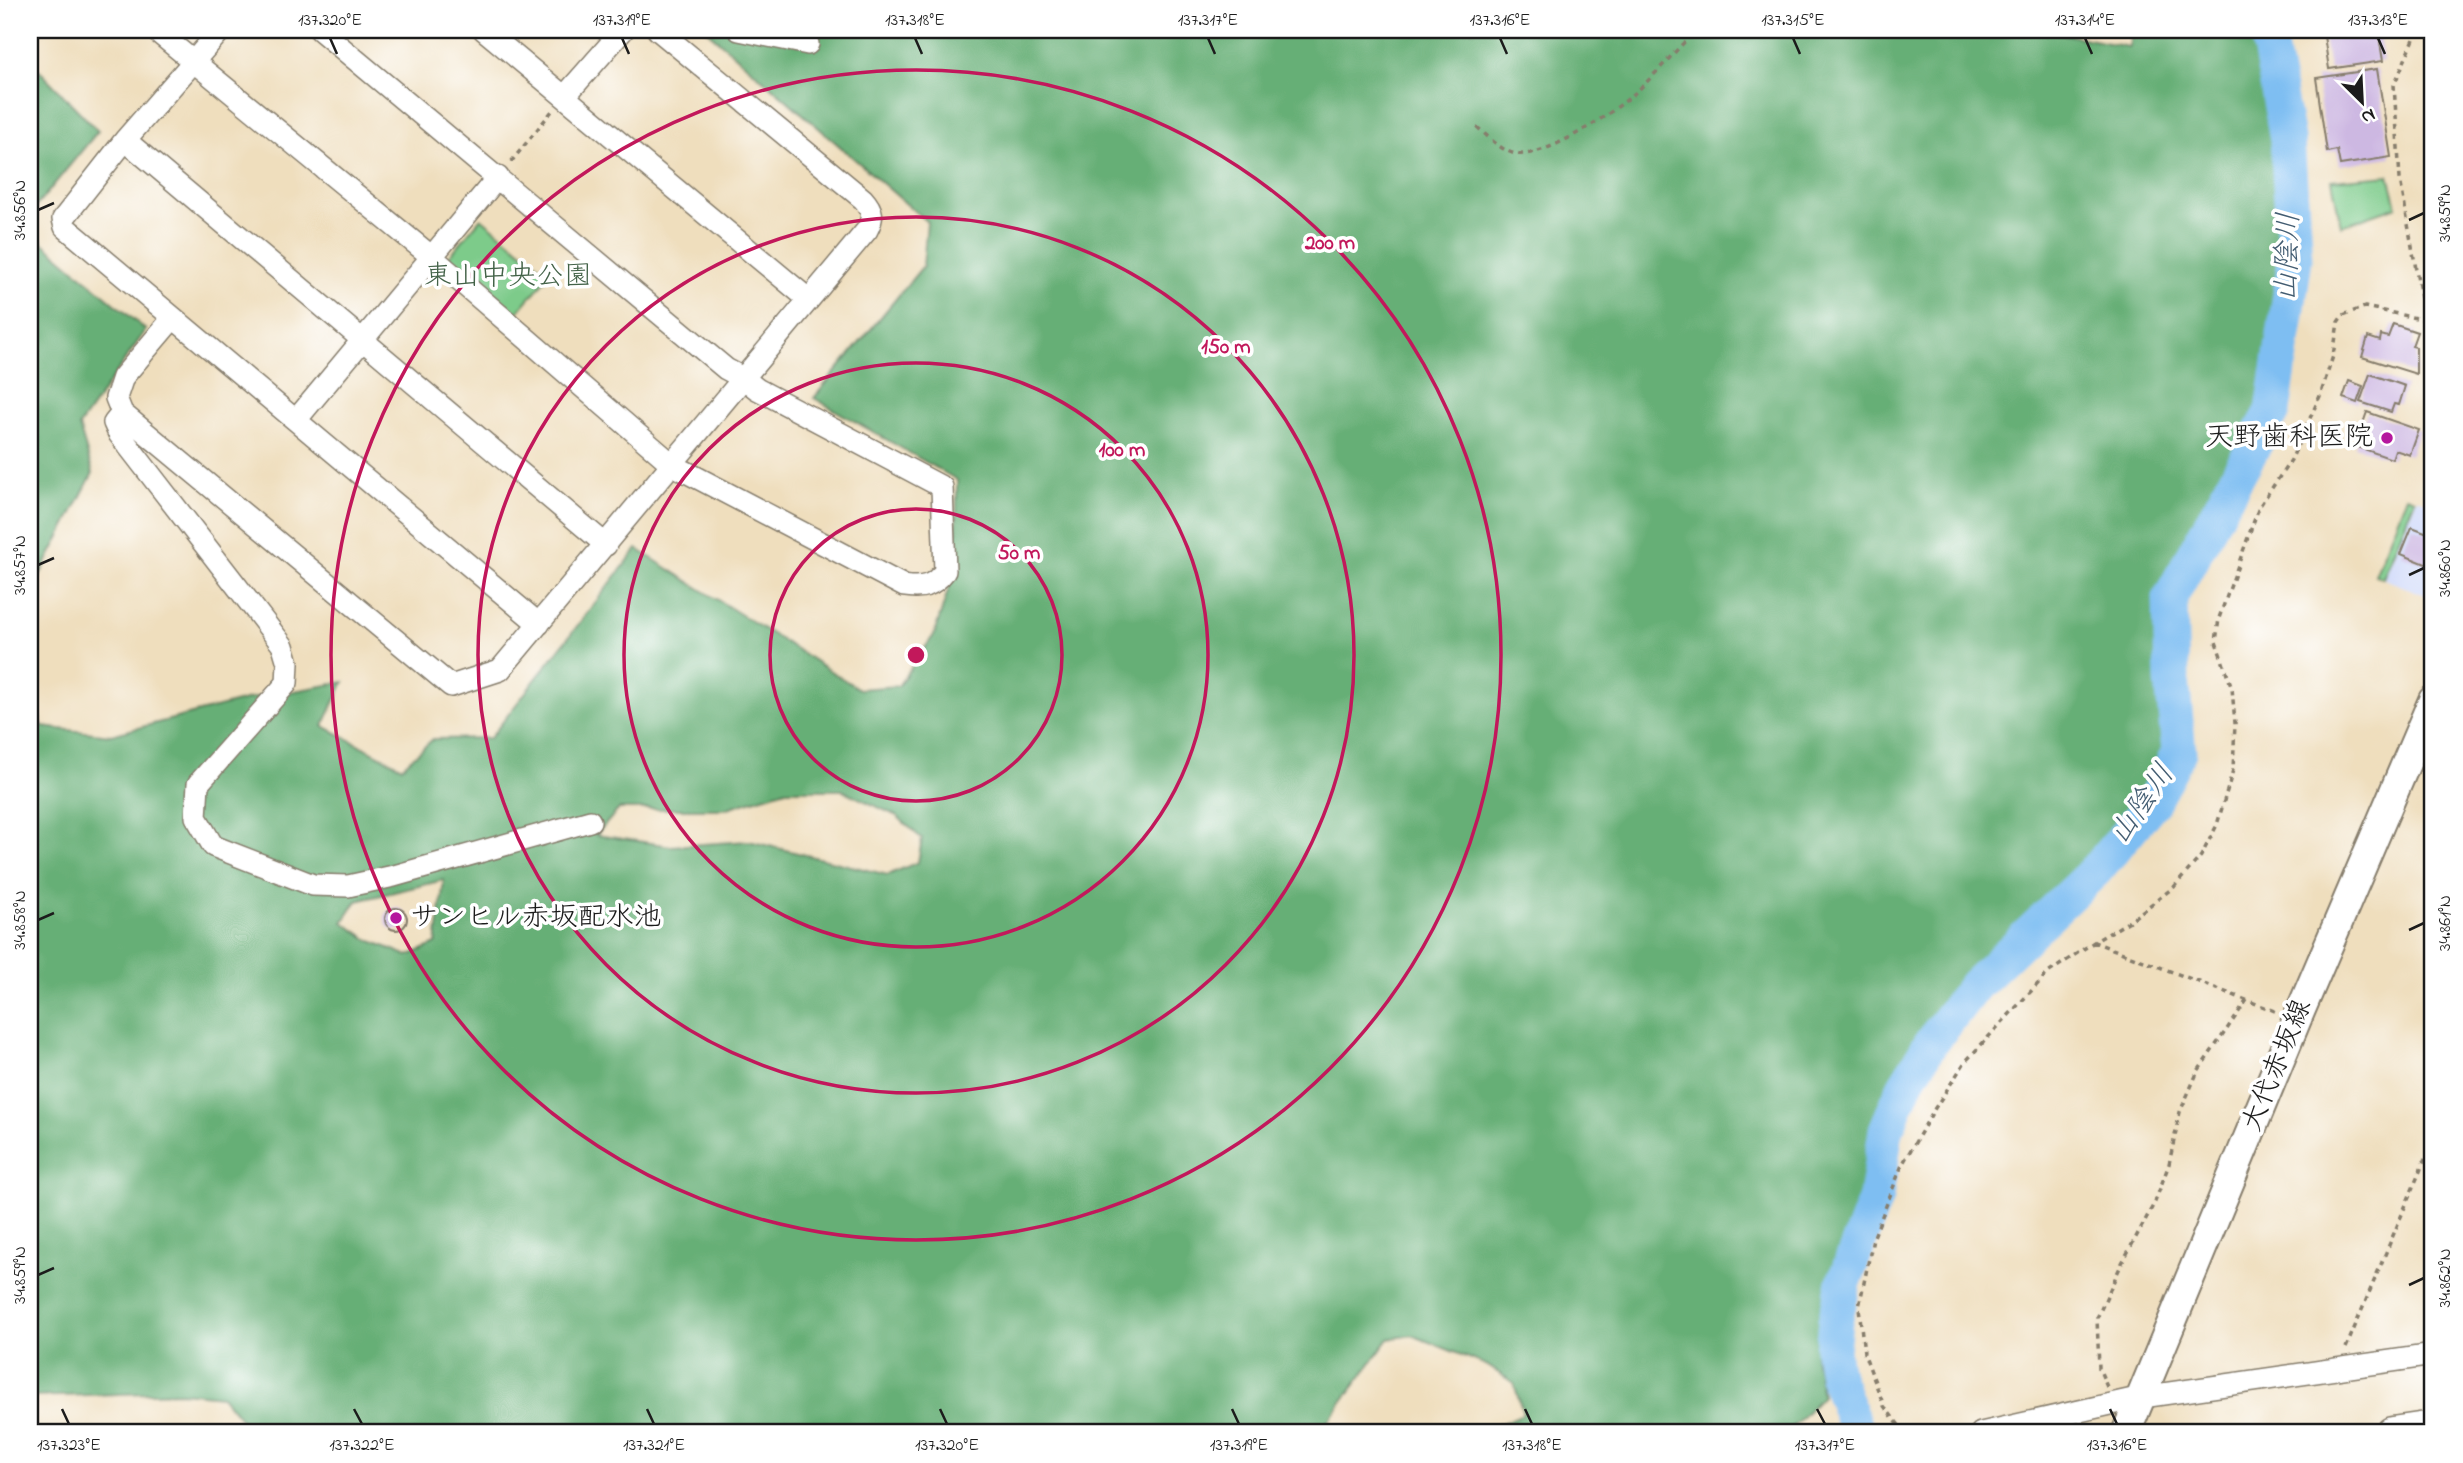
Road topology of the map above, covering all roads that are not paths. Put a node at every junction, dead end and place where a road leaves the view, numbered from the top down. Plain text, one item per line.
1 (155, 30) edge
2 (221, 30) edge
3 (320, 30) edge
4 (484, 30) edge
5 (623, 30) edge
6 (658, 30) edge
7 (739, 30) edge
8 (803, 30) edge
9 (194, 62) junction
10 (565, 96) junction
11 (125, 141) junction
12 (498, 177) junction
13 (432, 257) junction
14 (808, 299) junction
15 (173, 318) junction
16 (362, 342) junction
17 (743, 378) junction
18 (122, 413) junction
19 (296, 420) junction
20 (673, 465) junction
21 (606, 545) junction
22 (539, 624) junction
23 (2433, 700) edge
24 (590, 821) dead end
25 (2433, 1355) edge
26 (2143, 1397) junction
27 (2433, 1427) edge
28 (1981, 1433) edge
29 (2126, 1433) edge
30 (2392, 1433) edge

1 - 9 street
2 - 9 street
3 - 12 street
4 - 10 street
5 - 10 street
6 - 14 street
7 - 8 street
9 - 11 street
9 - 13 street
10 - 14 street
11 - 15 street
11 - 16 street
12 - 13 street
12 - 17 street
13 - 16 street
13 - 20 street
14 - 17 street
15 - 18 street
15 - 19 street
16 - 19 street
16 - 21 street
17 - 20 street
17 - 20 street
18 - 22 street
18 - 24 street
19 - 22 street
20 - 21 street
21 - 22 street
23 - 26 main road, 大代赤坂線
25 - 26 street
26 - 28 street
26 - 29 main road, 大代赤坂線
27 - 30 highway

